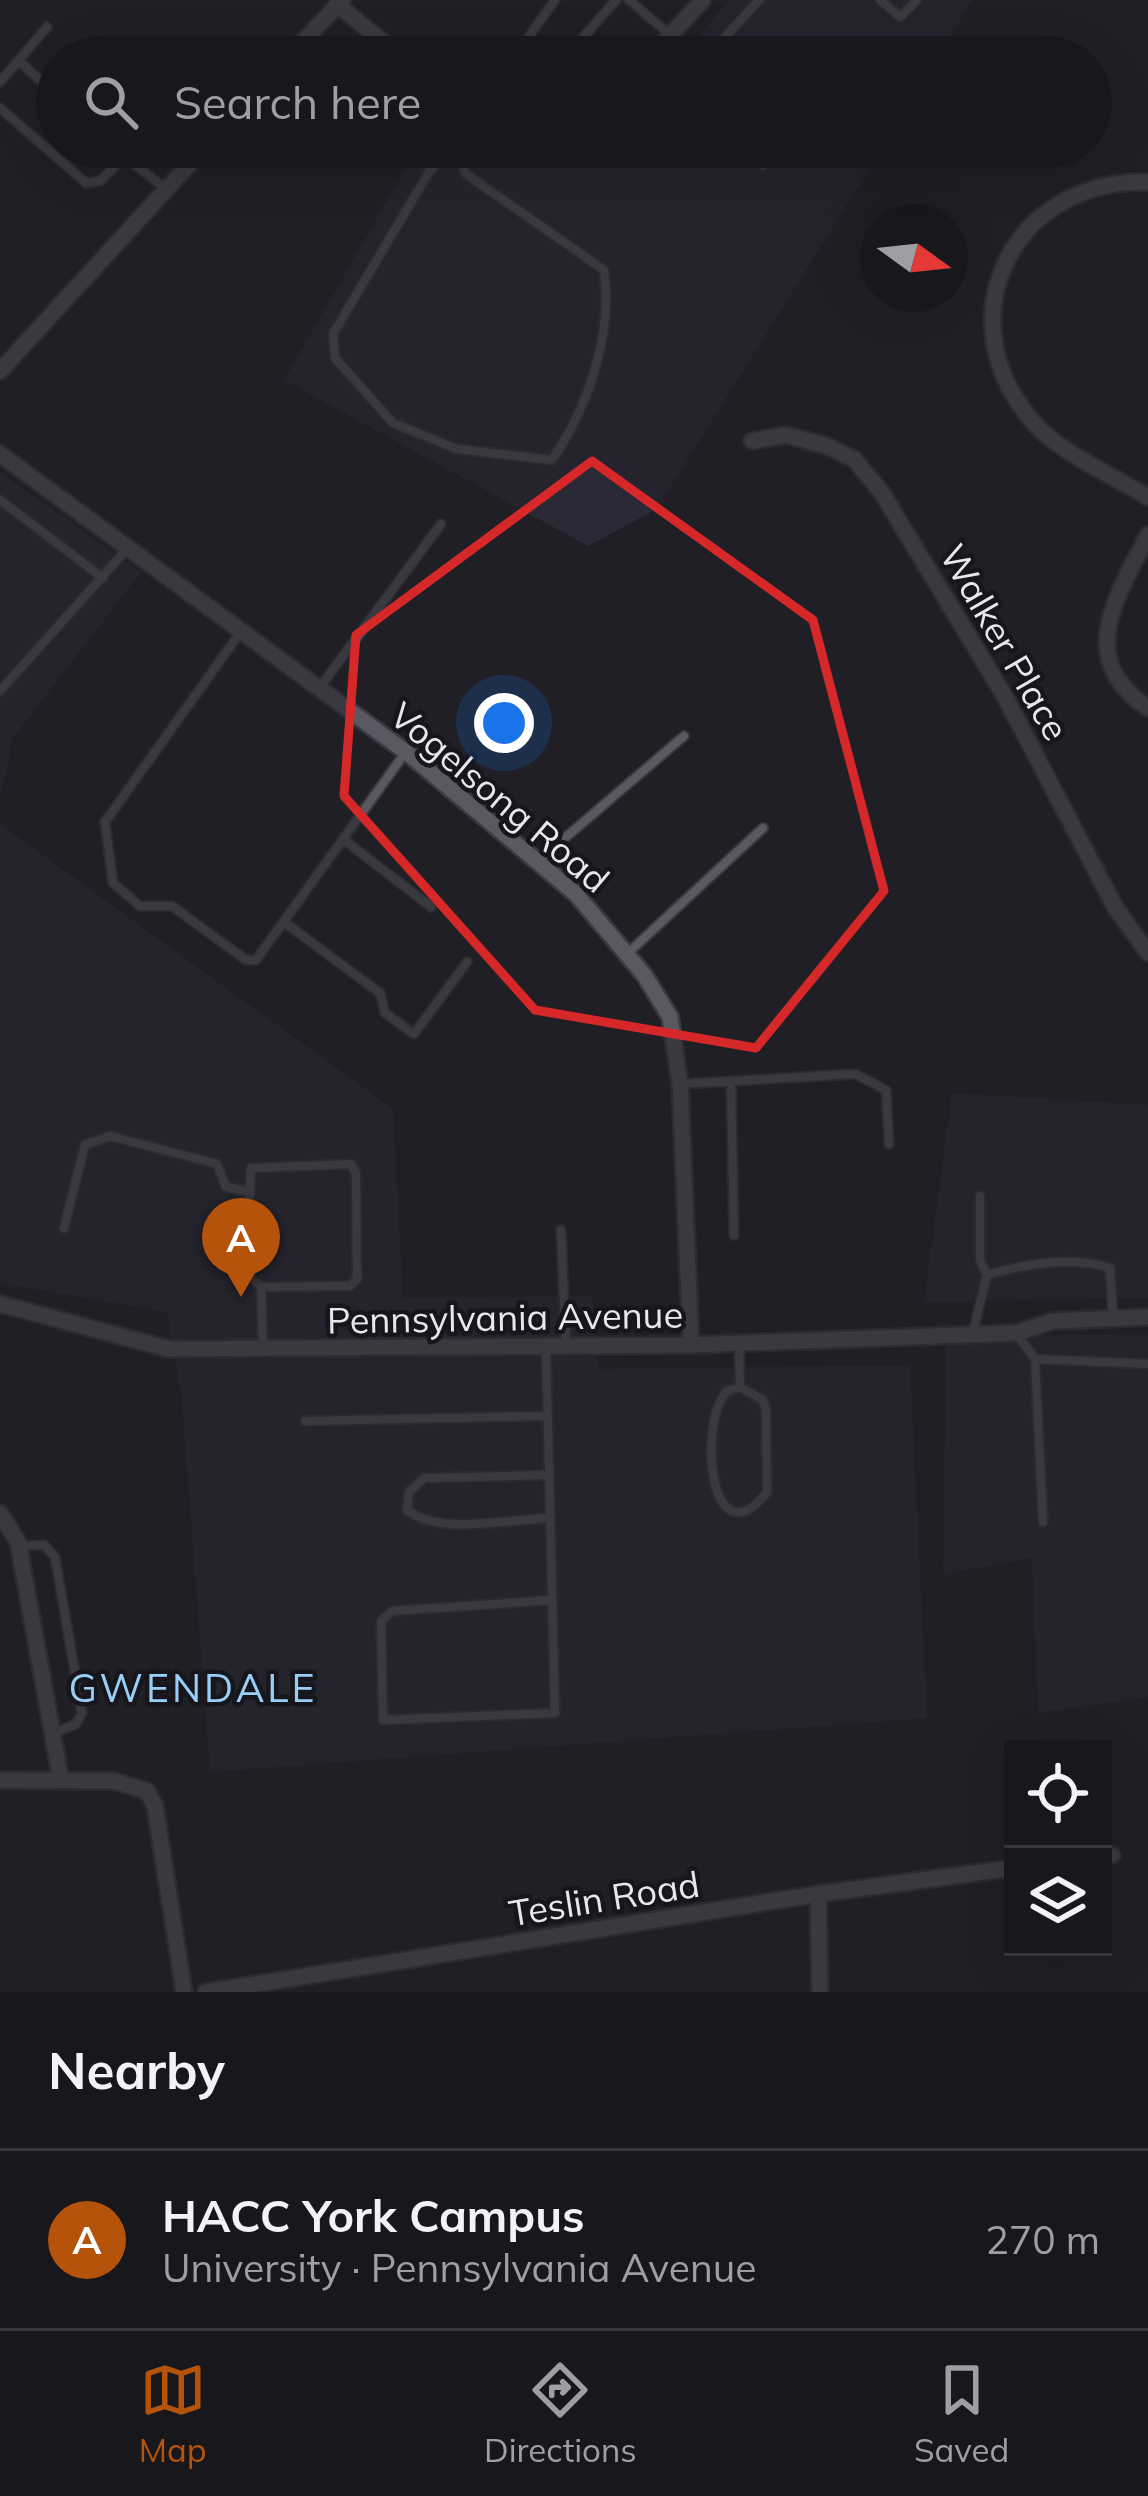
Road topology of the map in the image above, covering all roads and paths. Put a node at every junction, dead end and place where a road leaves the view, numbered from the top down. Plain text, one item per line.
1 (556, 0) edge
2 (616, 0) edge
3 (629, 0) edge
4 (703, 0) edge
5 (759, 0) edge
6 (880, 0) edge
7 (916, 0) edge
8 (340, 3) edge
9 (47, 26) dead end
10 (670, 35) joint
11 (39, 36) edge
12 (309, 36) edge
13 (377, 36) edge
14 (530, 36) edge
15 (584, 36) edge
16 (726, 36) edge
17 (36, 40) edge
18 (19, 61) junction
19 (36, 76) edge
20 (0, 82) edge
21 (0, 108) edge
22 (36, 139) edge
23 (69, 168) edge
24 (114, 168) edge
25 (139, 168) edge
26 (186, 168) edge
27 (433, 168) edge
28 (463, 168) edge
29 (1148, 182) edge
30 (166, 189) junction
31 (0, 371) edge
32 (752, 440) dead end
33 (0, 454) edge
34 (1148, 497) edge
35 (0, 500) edge
36 (441, 524) dead end
37 (1148, 535) edge
38 (128, 548) junction
39 (103, 578) junction
40 (242, 630) junction
41 (320, 687) junction
42 (0, 692) edge
43 (1148, 708) edge
44 (684, 736) dead end
45 (406, 752) junction
46 (763, 828) dead end
47 (344, 839) junction
48 (538, 861) junction
49 (431, 907) dead end
50 (284, 922) junction
51 (1148, 953) edge
52 (627, 954) junction
53 (467, 962) dead end
54 (731, 1081) junction
55 (680, 1084) junction
56 (889, 1144) dead end
57 (250, 1192) junction
58 (980, 1196) dead end
59 (64, 1228) dead end
60 (561, 1230) dead end
61 (734, 1235) dead end
62 (987, 1275) junction
63 (261, 1287) junction
64 (0, 1304) edge
65 (1148, 1317) edge
66 (1113, 1319) junction
67 (1016, 1333) junction
68 (973, 1334) junction
69 (739, 1343) junction
70 (691, 1345) junction
71 (546, 1346) junction
72 (566, 1346) junction
73 (263, 1350) junction
74 (1035, 1359) junction
75 (1148, 1364) edge
76 (740, 1387) junction
77 (548, 1416) junction
78 (305, 1421) dead end
79 (549, 1475) junction
80 (0, 1514) edge
81 (550, 1517) junction
82 (1042, 1522) dead end
83 (19, 1546) junction
84 (552, 1600) junction
85 (53, 1734) junction
86 (0, 1780) edge
87 (62, 1781) junction
88 (1004, 1869) edge
89 (818, 1894) junction
90 (184, 1992) edge
91 (206, 1992) edge
92 (820, 1992) edge

1 - 14 lane
2 - 15 lane
3 - 10 lane
4 - 10 street
5 - 16 lane
6 - 7 lane
8 - 12 street
8 - 13 street
9 - 11 lane
17 - 18 lane
18 - 19 lane
18 - 20 lane
21 - 22 lane
23 - 24 lane
25 - 30 lane
26 - 30 street
27 - 28 lane
29 - 34 street
30 - 31 street
32 - 51 street, Walker Place
33 - 38 street, Vogelsong Road
35 - 39 lane
36 - 41 lane
37 - 43 street
38 - 39 lane
38 - 40 street, Vogelsong Road
39 - 42 lane
40 - 41 street, Vogelsong Road
40 - 50 lane
41 - 45 street, Vogelsong Road
44 - 48 lane
45 - 47 lane
45 - 48 street, Vogelsong Road
46 - 52 lane
47 - 49 lane
47 - 50 lane
48 - 52 street, Vogelsong Road
50 - 53 lane
52 - 55 street, Vogelsong Road
54 - 55 lane
54 - 56 lane
54 - 61 lane
55 - 70 street, Vogelsong Road
57 - 59 lane
57 - 63 lane
57 - 63 lane
58 - 62 lane
60 - 72 lane
62 - 66 lane
62 - 68 lane
63 - 73 lane
64 - 73 street, Pennsylvania Avenue
65 - 66 street, Pennsylvania Avenue
66 - 67 street, Pennsylvania Avenue
67 - 68 street, Pennsylvania Avenue
67 - 74 lane
68 - 69 street, Pennsylvania Avenue
69 - 70 street, Pennsylvania Avenue
69 - 76 lane
70 - 72 street, Pennsylvania Avenue
71 - 72 street, Pennsylvania Avenue
71 - 73 street, Pennsylvania Avenue
71 - 77 lane
74 - 75 lane
74 - 82 lane
76 - 76 lane
77 - 78 lane
77 - 79 lane
79 - 81 lane
79 - 81 lane
80 - 83 street
81 - 84 lane
83 - 85 street
83 - 85 lane
84 - 84 lane
85 - 87 street
86 - 87 street
87 - 90 street
88 - 89 street, Teslin Road
89 - 91 street, Teslin Road
89 - 92 street

